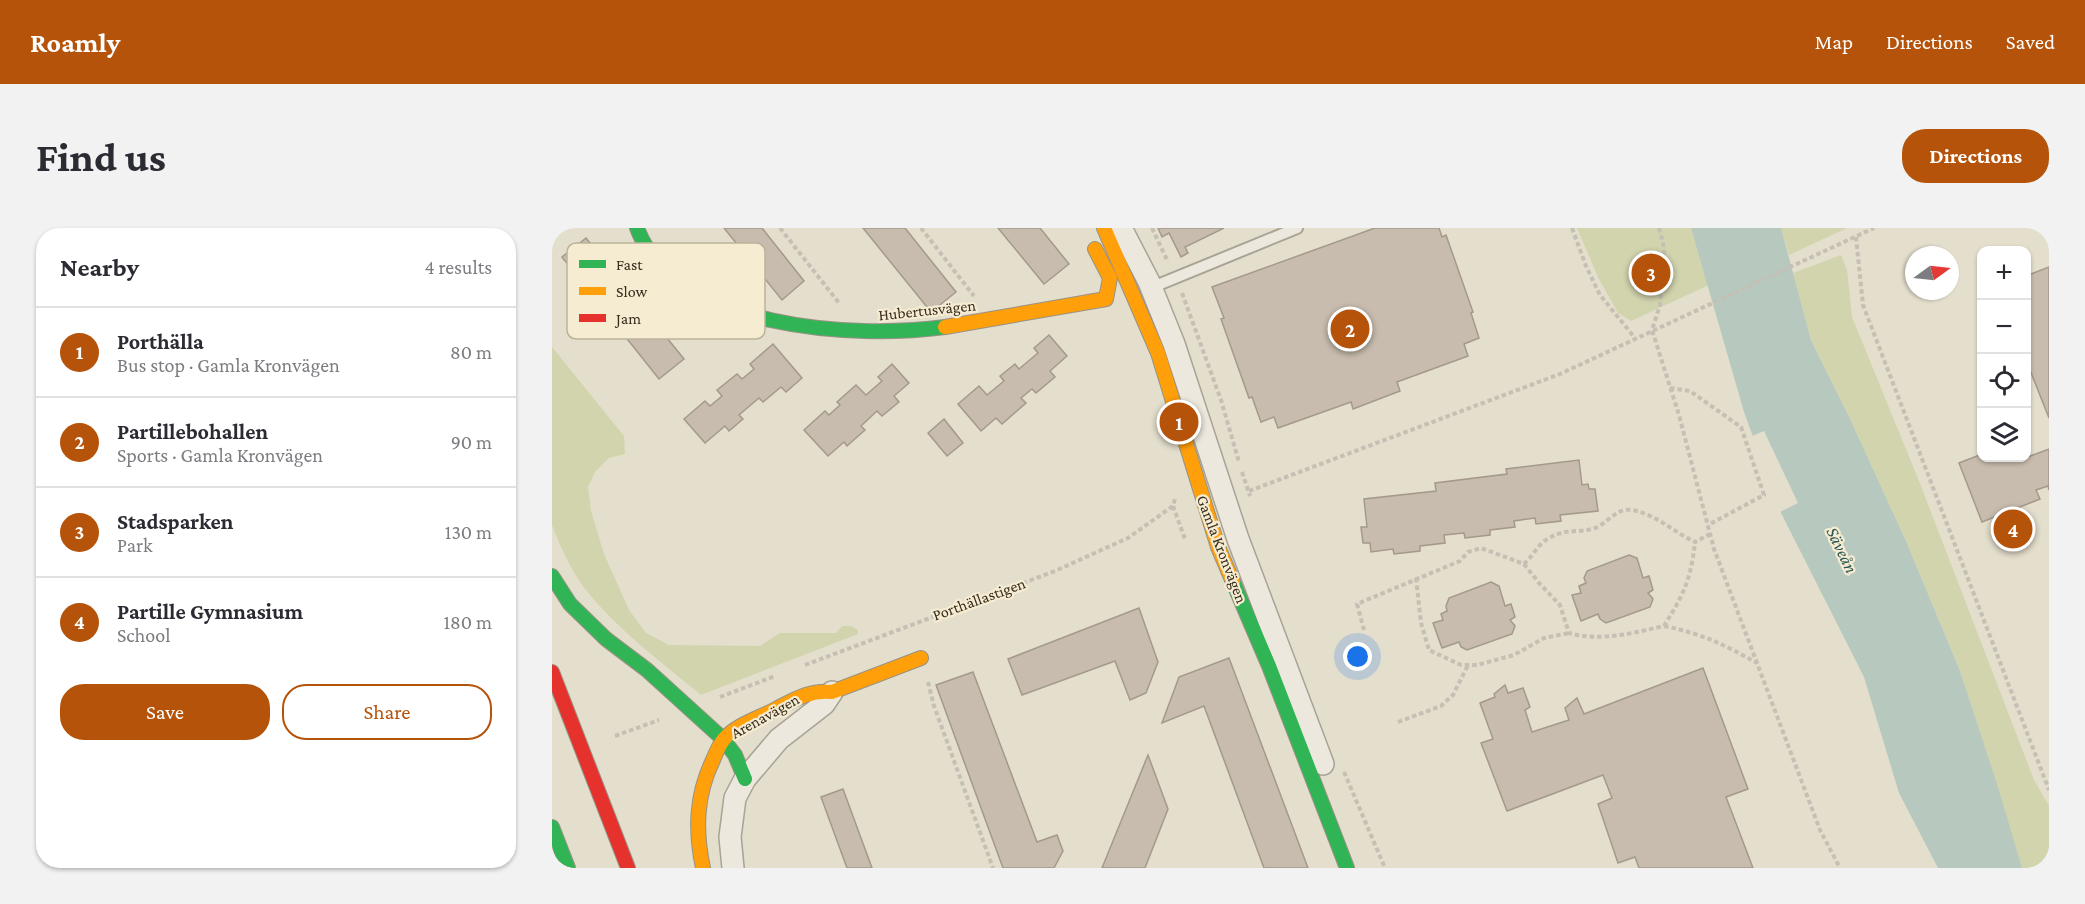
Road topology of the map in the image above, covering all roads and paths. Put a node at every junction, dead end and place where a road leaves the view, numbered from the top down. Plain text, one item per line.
1 (637, 228) edge
2 (780, 228) edge
3 (921, 228) edge
4 (1104, 228) edge
5 (1121, 228) edge
6 (1297, 228) edge
7 (1572, 228) edge
8 (1659, 228) edge
9 (1874, 228) edge
10 (1856, 237) junction
11 (1089, 238) dead end
12 (645, 243) edge
13 (1142, 292) junction
14 (765, 319) edge
15 (992, 320) junction
16 (1652, 330) junction
17 (849, 331) junction
18 (1635, 338) junction
19 (1670, 388) junction
20 (1197, 481) junction
21 (1249, 491) dead end
22 (1173, 506) junction
23 (1708, 525) junction
24 (1710, 534) junction
25 (1695, 542) junction
26 (1187, 547) dead end
27 (1524, 564) junction
28 (552, 576) edge
29 (1416, 578) junction
30 (1664, 626) junction
31 (1364, 630) dead end
32 (1569, 633) junction
33 (921, 657) dead end
34 (1758, 664) junction
35 (1468, 665) junction
36 (796, 668) dead end
37 (552, 672) edge
38 (785, 672) dead end
39 (927, 675) dead end
40 (832, 692) junction
41 (720, 697) dead end
42 (669, 716) dead end
43 (1398, 723) dead end
44 (615, 736) dead end
45 (723, 740) junction
46 (745, 779) junction
47 (2049, 790) edge
48 (552, 828) edge
49 (568, 868) edge
50 (628, 868) edge
51 (703, 868) edge
52 (733, 868) edge
53 (993, 868) edge
54 (1347, 868) edge
55 (1363, 868) edge
56 (1840, 868) edge

1 - 12 main road, Hubertusvägen
2 - 17 path
3 - 15 path
4 - 13 main road, Gamla Kronvägen
5 - 13 street, Gamla Kronvägen
6 - 13 lane
7 - 18 path
8 - 16 path
9 - 10 path
10 - 16 path
10 - 47 path
11 - 15 main road, Hubertusvägen
13 - 20 main road, Gamla Kronvägen
13 - 55 street, Gamla Kronvägen
14 - 17 main road, Hubertusvägen
15 - 17 main road, Hubertusvägen
16 - 18 path
16 - 19 path
18 - 21 path
19 - 23 path
19 - 23 path
20 - 22 path, Porthällastigen
20 - 54 main road, Gamla Kronvägen
22 - 26 path
22 - 36 path, Porthällastigen
23 - 24 path
24 - 25 path
24 - 34 path
25 - 27 path
25 - 30 path
27 - 29 path
27 - 32 path
28 - 45 main road
29 - 31 path
29 - 35 path
30 - 32 path
30 - 34 path
32 - 35 path
33 - 40 main road, Arenavägen
34 - 56 path
35 - 43 path
37 - 50 main road
38 - 41 path
39 - 53 path
40 - 45 main road, Arenavägen
40 - 46 street, Arenavägen
42 - 44 path
45 - 46 main road
45 - 51 main road, Arenavägen
46 - 52 street, Arenavägen
48 - 49 main road

